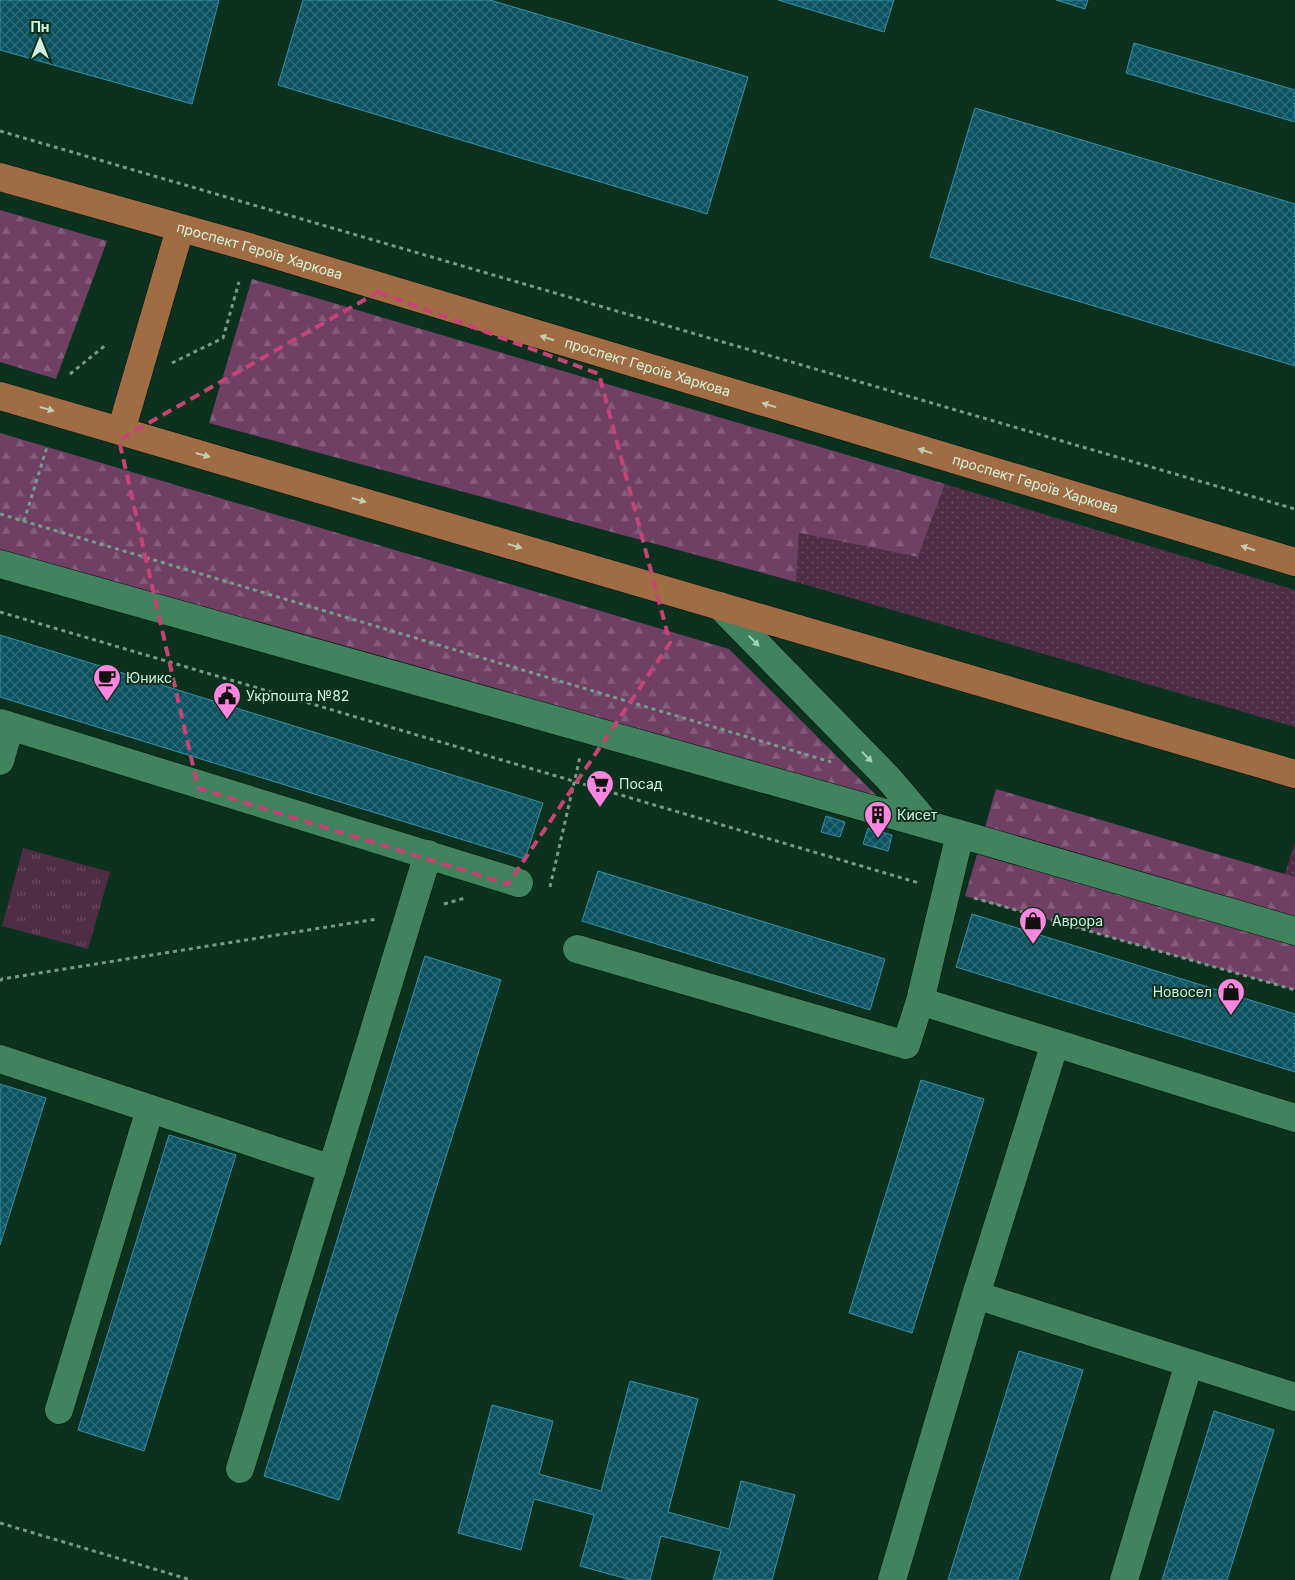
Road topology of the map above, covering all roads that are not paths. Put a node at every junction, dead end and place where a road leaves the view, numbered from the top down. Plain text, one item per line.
1 (0, 177) edge
2 (180, 229) junction
3 (0, 396) edge
4 (121, 431) junction
5 (1295, 562) edge
6 (0, 564) edge
7 (720, 606) junction
8 (5, 724) edge
9 (0, 760) edge
10 (1295, 774) edge
11 (928, 825) junction
12 (960, 834) junction
13 (428, 854) junction
14 (519, 883) road end
15 (1295, 931) edge
16 (577, 949) dead end
17 (920, 1001) junction
18 (1055, 1043) junction
19 (0, 1059) edge
20 (150, 1109) junction
21 (1295, 1118) edge
22 (332, 1170) junction
23 (976, 1295) junction
24 (1189, 1363) junction
25 (1295, 1397) edge
26 (59, 1410) dead end
27 (240, 1470) dead end
28 (892, 1580) edge
29 (1124, 1580) edge

1 - 2 main road, проспект Героїв Харкова
2 - 4 main road
5 -> 2 main road, проспект Героїв Харкова
3 -> 4 main road
4 -> 7 main road
6 - 11 lane
7 - 10 main road
7 -> 11 lane
8 - 9 lane
8 - 13 lane
11 - 12 lane
12 - 15 lane
12 - 17 lane
13 - 14 lane
13 - 22 lane
16 - 17 lane
17 - 18 lane
18 - 21 lane
18 - 23 lane
19 - 20 lane
20 - 22 lane
20 - 26 lane
22 - 27 lane
23 - 24 lane
23 - 28 lane
24 - 25 lane
24 - 29 lane

